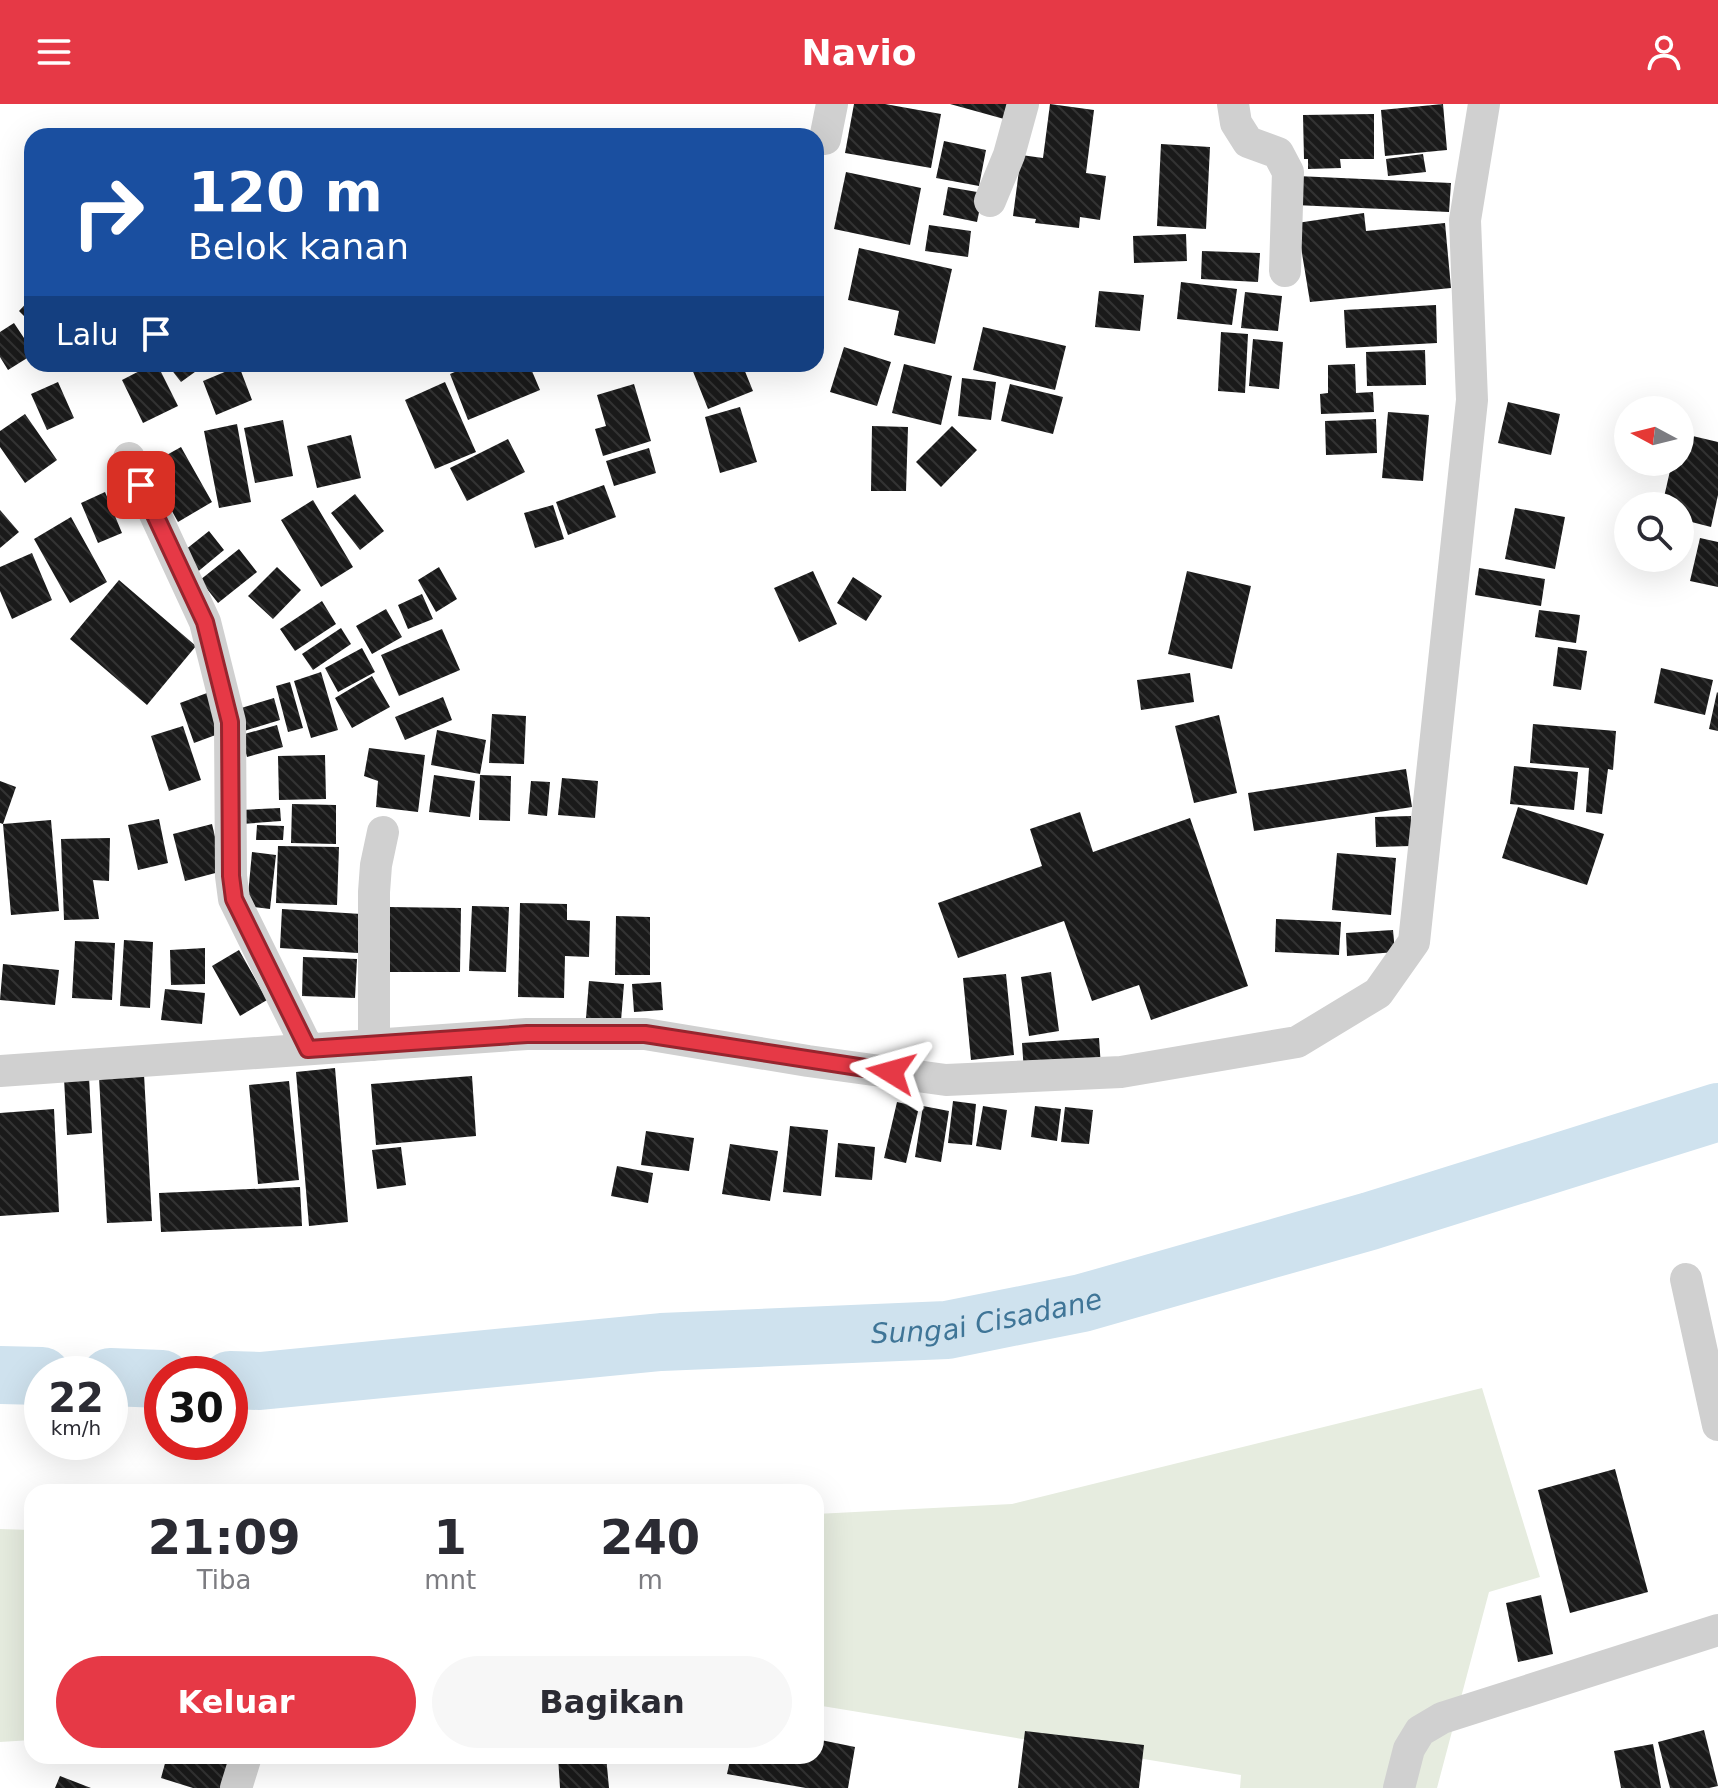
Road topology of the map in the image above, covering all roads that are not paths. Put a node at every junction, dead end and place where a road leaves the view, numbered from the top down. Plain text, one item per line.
1 (832, 104) edge
2 (1023, 104) edge
3 (1233, 104) edge
4 (1484, 104) edge
5 (825, 139) dead end
6 (990, 201) dead end
7 (1285, 271) dead end
8 (129, 458) dead end
9 (383, 832) dead end
10 (374, 1045) junction
11 (308, 1049) junction
12 (0, 1071) edge
13 (1686, 1279) dead end
14 (1718, 1425) edge
15 (1718, 1630) edge
16 (244, 1764) edge
17 (236, 1788) edge
18 (1399, 1788) edge

1 - 5 street
2 - 6 street
3 - 7 street
4 - 10 street
8 - 11 street
9 - 10 street
10 - 11 street
11 - 12 street
13 - 14 street
15 - 18 street
16 - 17 street

